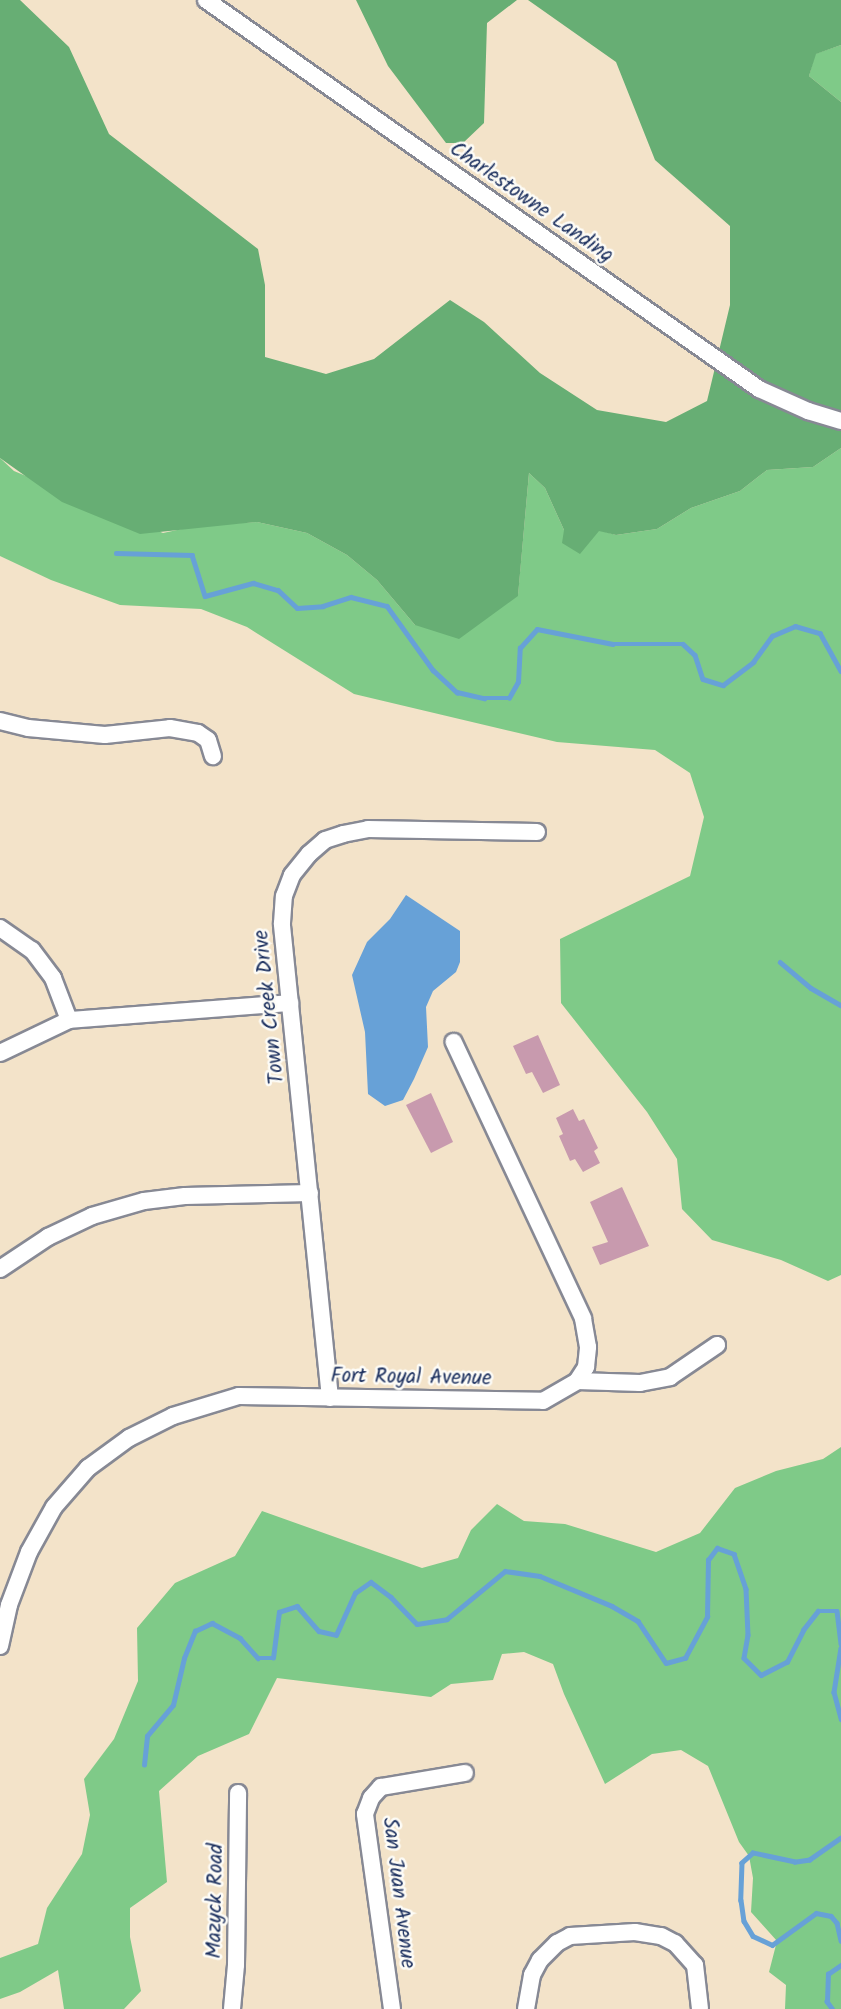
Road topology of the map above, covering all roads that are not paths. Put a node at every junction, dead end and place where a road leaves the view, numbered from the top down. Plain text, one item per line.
1 (206, 0) edge
2 (841, 421) edge
3 (0, 721) edge
4 (213, 756) dead end
5 (537, 832) dead end
6 (0, 928) edge
7 (290, 1003) junction
8 (69, 1020) junction
9 (454, 1042) dead end
10 (0, 1053) edge
11 (310, 1194) junction
12 (0, 1269) edge
13 (717, 1345) dead end
14 (577, 1381) junction
15 (330, 1398) junction
16 (0, 1646) edge
17 (464, 1773) dead end
18 (238, 1793) dead end
19 (232, 2009) edge
20 (392, 2009) edge
21 (526, 2009) edge
22 (700, 2009) edge

1 - 2 street, Charlestowne Landing
3 - 4 street
5 - 7 street, Town Creek Drive
6 - 8 street
7 - 8 street
7 - 11 street, Town Creek Drive
8 - 10 street
9 - 14 street
11 - 12 street
11 - 15 street, Town Creek Drive
13 - 14 street
14 - 15 street, Fort Royal Avenue
15 - 16 street, Fort Royal Avenue
17 - 20 street, San Juan Avenue
18 - 19 street, Mazyck Road
21 - 22 street

